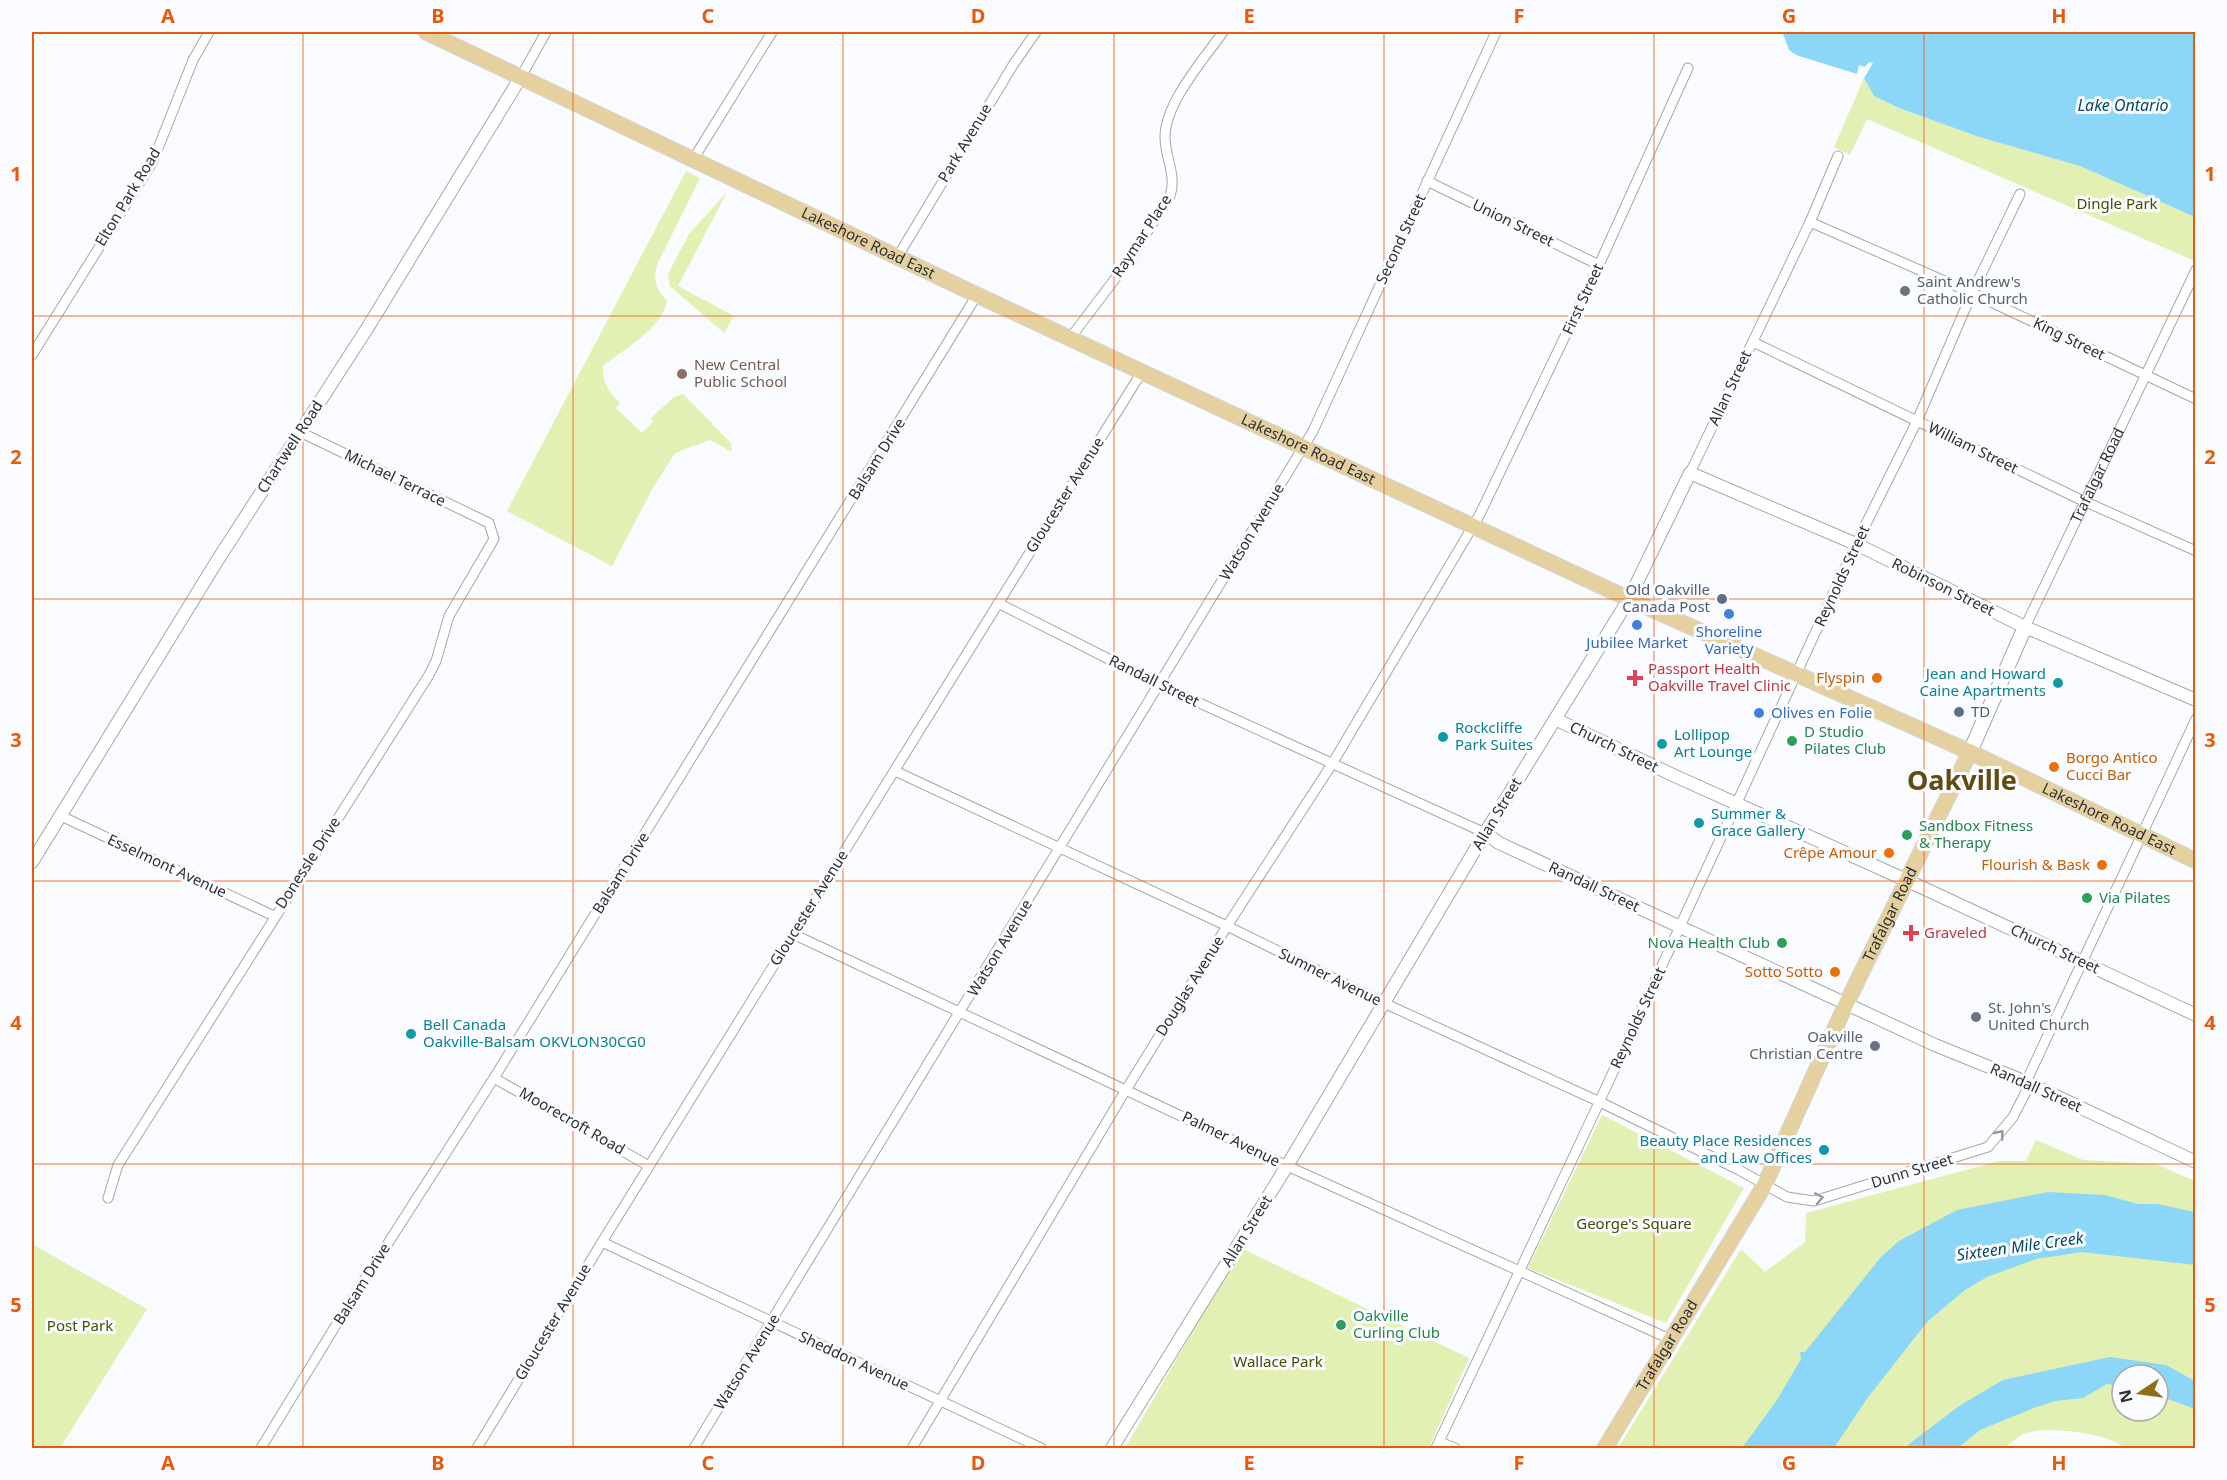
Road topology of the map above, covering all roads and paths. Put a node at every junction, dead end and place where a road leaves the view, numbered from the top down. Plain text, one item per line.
1 (209, 32) edge
2 (426, 32) edge
3 (546, 32) edge
4 (772, 32) edge
5 (1036, 32) edge
6 (1223, 32) edge
7 (1496, 32) edge
8 (1688, 68) dead end
9 (522, 75) junction
10 (1838, 156) dead end
11 (694, 158) junction
12 (1427, 181) junction
13 (2020, 194) dead end
14 (1810, 222) junction
15 (898, 256) junction
16 (1599, 265) junction
17 (2196, 270) edge
18 (1972, 293) junction
19 (977, 295) junction
20 (1071, 337) junction
21 (1753, 342) junction
22 (32, 355) edge
23 (1143, 370) junction
24 (2143, 375) junction
25 (2196, 399) edge
26 (1917, 421) junction
27 (300, 432) junction
28 (1304, 446) junction
29 (1690, 473) junction
30 (2085, 502) junction
31 (489, 523) joint
32 (1473, 526) junction
33 (1856, 544) junction
34 (2196, 551) edge
35 (1629, 599) junction
36 (998, 603) junction
37 (2025, 627) junction
38 (1797, 675) junction
39 (1160, 685) junction
40 (2196, 700) edge
41 (1555, 719) junction
42 (2196, 719) edge
43 (1970, 752) junction
44 (1332, 764) junction
45 (895, 771) junction
46 (1736, 805) junction
47 (61, 816) junction
48 (1485, 833) junction
49 (2140, 835) junction
50 (1060, 848) junction
51 (2196, 861) edge
52 (32, 862) edge
53 (1906, 880) junction
54 (274, 916) junction
55 (1227, 926) junction
56 (1680, 927) junction
57 (793, 934) junction
58 (2081, 961) junction
59 (1386, 1004) junction
60 (1846, 1004) junction
61 (960, 1013) junction
62 (2196, 1015) edge
63 (494, 1078) junction
64 (2028, 1083) junction
65 (1126, 1090) junction
66 (1600, 1102) junction
67 (2196, 1162) edge
68 (649, 1166) junction
69 (1287, 1166) junction
70 (1764, 1185) junction
71 (108, 1198) dead end
72 (602, 1242) junction
73 (1519, 1273) junction
74 (772, 1322) junction
75 (1672, 1340) junction
76 (941, 1402) junction
77 (1438, 1445) edge
78 (261, 1449) edge
79 (477, 1449) edge
80 (694, 1449) edge
81 (912, 1449) edge
82 (1041, 1449) edge
83 (1112, 1449) edge
84 (1455, 1449) edge
85 (1605, 1449) edge

1 - 22 street, Elton Park Road
2 - 9 main road, Lakeshore Road East
3 - 9 street, Chartwell Road
4 - 11 street
5 - 15 street, Park Avenue
6 - 20 street, Raymar Place
7 - 12 street, Second Street
8 - 16 street, First Street
9 - 11 main road, Lakeshore Road East
9 - 27 street, Chartwell Road
10 - 14 street, Allan Street
11 - 15 main road, Lakeshore Road East
12 - 16 street, Union Street
12 - 28 street, Second Street
13 - 18 street, Reynolds Street
14 - 18 street, King Street
14 - 21 street, Allan Street
15 - 19 main road, Lakeshore Road East
16 - 32 street, First Street
17 - 24 street, Trafalgar Road
18 - 24 street, King Street
18 - 26 street, Reynolds Street
19 - 20 main road, Lakeshore Road East
19 - 63 street, Balsam Drive
20 - 23 main road, Lakeshore Road East
21 - 26 street, William Street
21 - 29 street, Allan Street
23 - 28 main road, Lakeshore Road East
23 - 36 street, Gloucester Avenue
24 - 25 street, King Street
24 - 30 street, Trafalgar Road
26 - 30 street, William Street
26 - 33 street, Reynolds Street
27 - 31 street, Michael Terrace
27 - 47 street, Chartwell Road
28 - 32 main road, Lakeshore Road East
28 - 39 street, Watson Avenue
29 - 33 street, Robinson Street
29 - 35 street, Allan Street
30 - 34 street, William Street
30 - 37 street, Trafalgar Road
31 - 54 street, Donessle Drive
32 - 35 main road, Lakeshore Road East
32 - 44 street, Douglas Avenue
33 - 37 street, Robinson Street
33 - 38 street, Reynolds Street
35 - 38 main road, Lakeshore Road East
35 - 41 street, Allan Street
36 - 39 street, Randall Street
36 - 45 street, Gloucester Avenue
37 - 40 street, Robinson Street
37 - 43 main road, Trafalgar Road
38 - 43 main road, Lakeshore Road East
38 - 46 street, Reynolds Street
39 - 44 street, Randall Street
39 - 50 street, Watson Avenue
41 - 46 street, Church Street
41 - 48 street, Allan Street
42 - 49 street, Dunn Street
43 - 49 main road, Lakeshore Road East
43 - 53 main road, Trafalgar Road
44 - 48 street, Randall Street
44 - 55 street, Douglas Avenue
45 - 50 street, Sumner Avenue
45 - 57 street, Gloucester Avenue
46 - 53 street, Church Street
46 - 56 street, Reynolds Street
47 - 52 street, Chartwell Road
47 - 54 street, Esselmont Avenue
48 - 56 street, Randall Street
48 - 59 street, Allan Street
49 - 51 main road, Lakeshore Road East
49 - 58 street, Dunn Street
50 - 55 street, Sumner Avenue
50 - 61 street, Watson Avenue
53 - 58 street, Church Street
53 - 60 main road, Trafalgar Road
54 - 71 street, Donessle Drive
55 - 59 street, Sumner Avenue
55 - 65 street, Douglas Avenue
56 - 60 street, Randall Street
56 - 66 street, Reynolds Street
57 - 61 street, Palmer Avenue
57 - 68 street, Gloucester Avenue
58 - 62 street, Church Street
58 - 64 street, Dunn Street
59 - 66 street, Sumner Avenue
59 - 69 street, Allan Street
60 - 64 street, Randall Street
60 - 70 main road, Trafalgar Road
61 - 65 street, Palmer Avenue
61 - 74 street, Watson Avenue
63 - 68 street, Moorecroft Road
63 - 78 street, Balsam Drive
64 - 67 street, Randall Street
70 -> 64 street, Dunn Street
65 - 69 street, Palmer Avenue
65 - 76 street, Douglas Avenue
66 - 70 street, Sumner Avenue
66 - 73 street, Reynolds Street
68 - 72 street, Gloucester Avenue
69 - 73 street, Palmer Avenue
69 - 83 street, Allan Street
70 - 75 main road, Trafalgar Road
72 - 74 street, Sheddon Avenue
72 - 79 street, Gloucester Avenue
73 - 75 street, Palmer Avenue
73 - 77 street, Reynolds Street
74 - 76 street, Sheddon Avenue
74 - 80 street, Watson Avenue
75 - 85 main road, Trafalgar Road
76 - 81 street, Douglas Avenue
76 - 82 street, Sheddon Avenue
77 - 84 street

